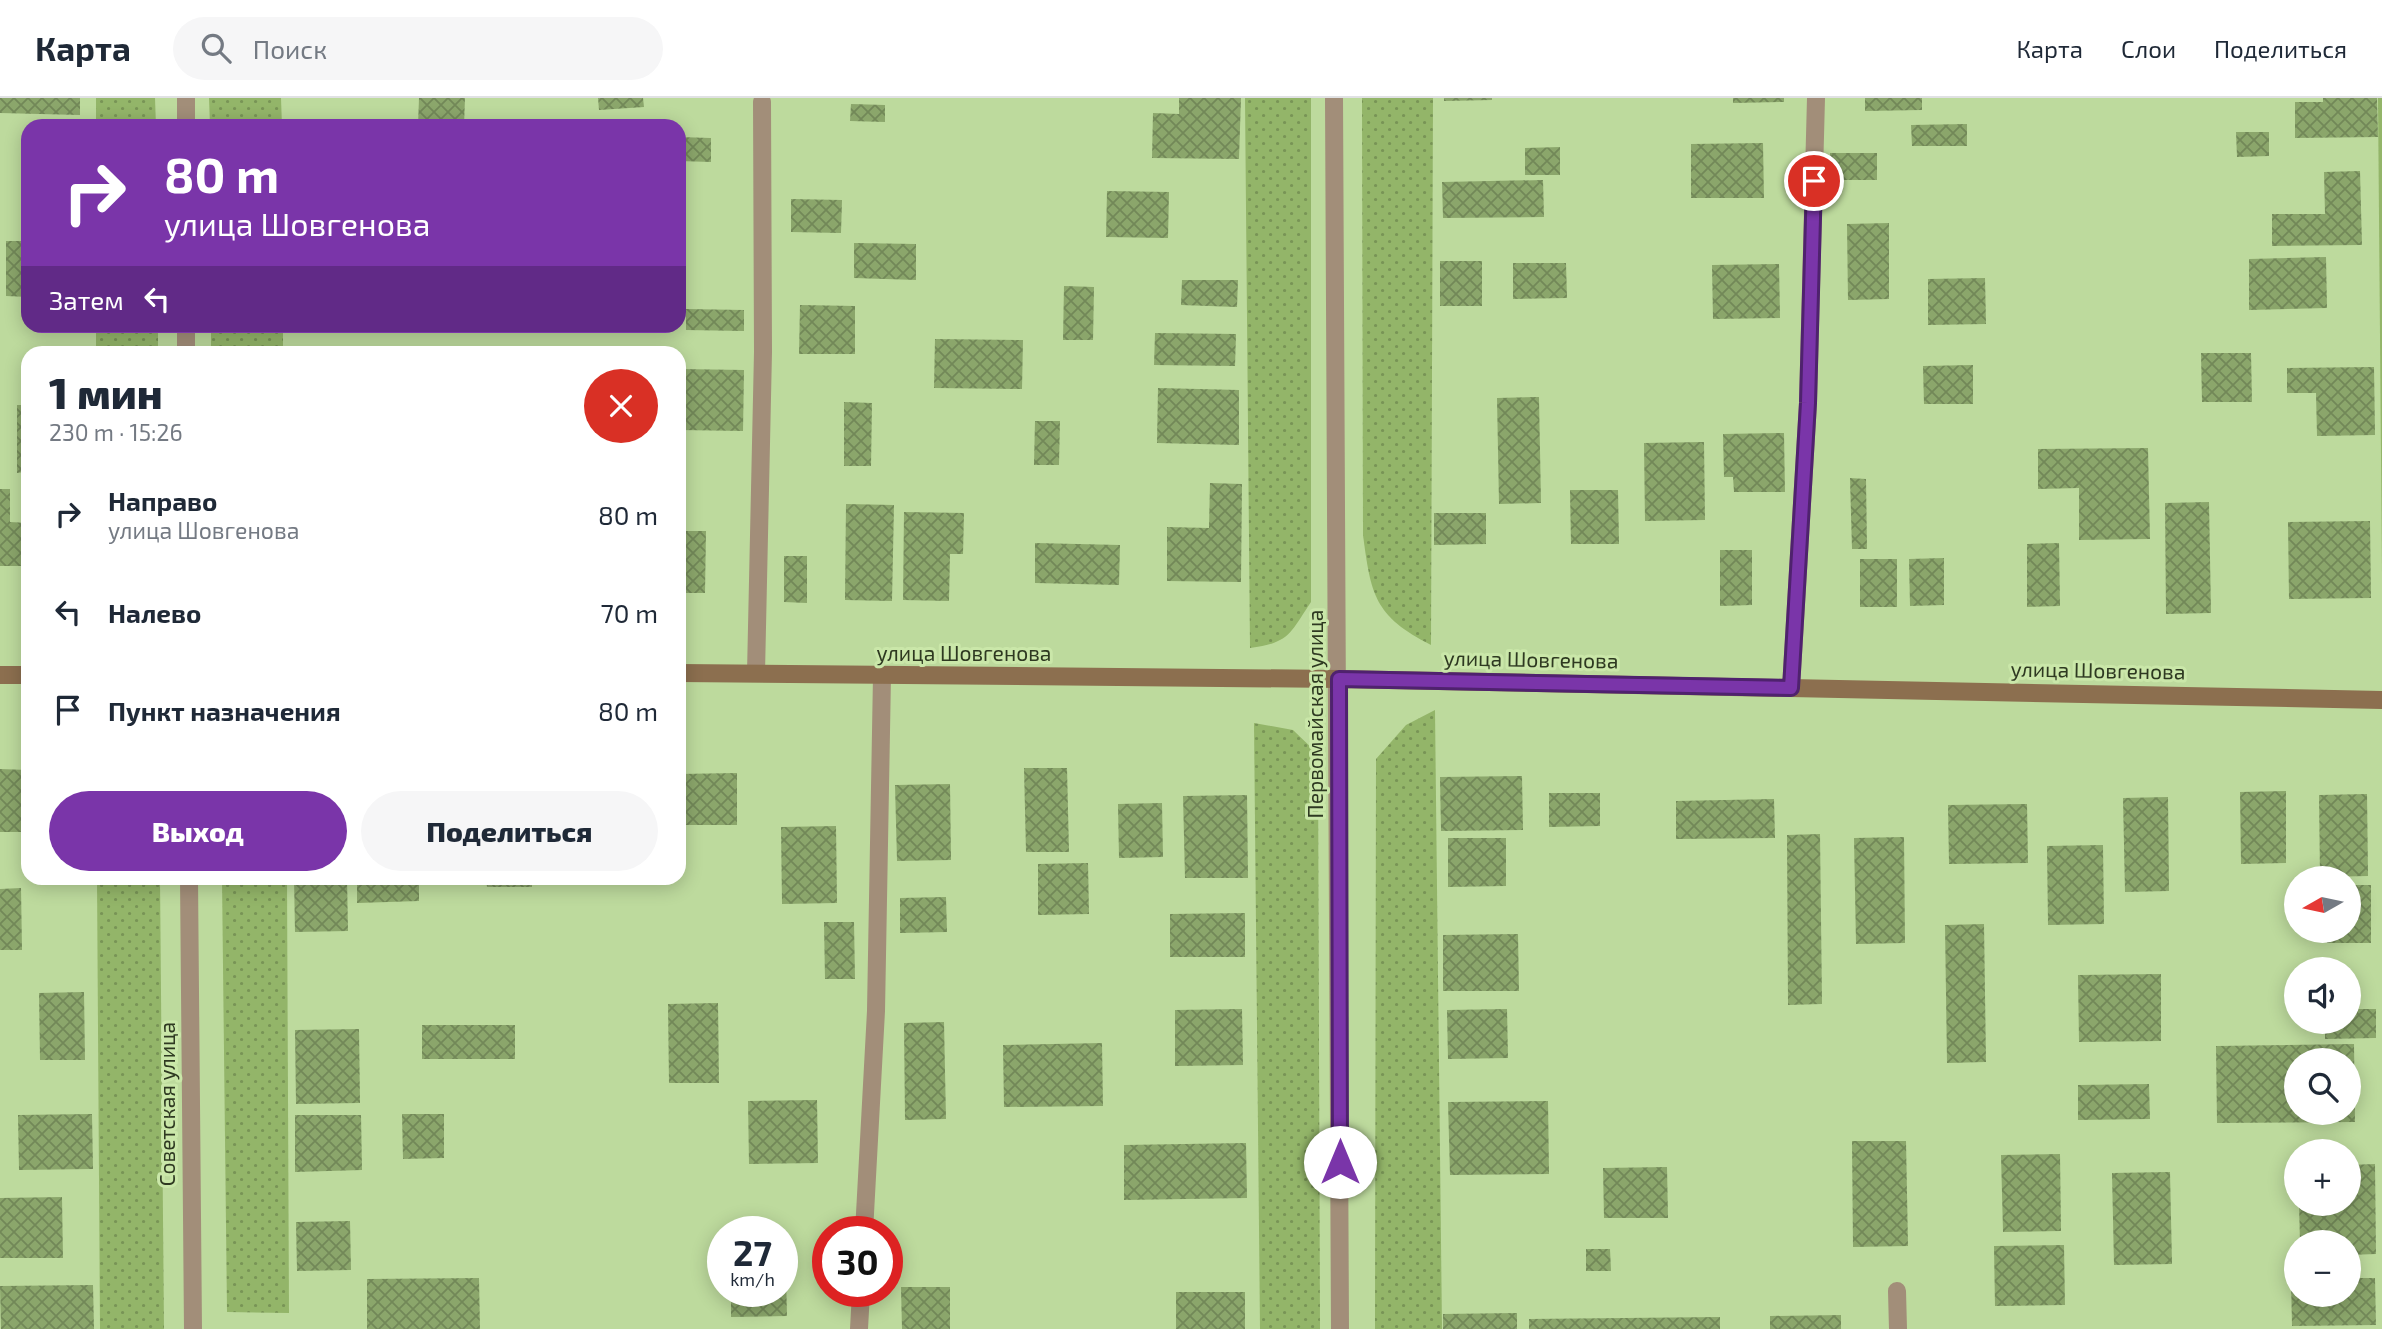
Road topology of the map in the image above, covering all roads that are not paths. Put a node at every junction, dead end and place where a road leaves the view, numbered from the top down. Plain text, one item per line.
1 (186, 98) edge
2 (1334, 98) edge
3 (1816, 98) edge
4 (762, 102) dead end
5 (186, 119) edge
6 (686, 673) edge
7 (756, 673) junction
8 (0, 675) edge
9 (21, 676) edge
10 (882, 676) junction
11 (1339, 679) junction
12 (1791, 688) junction
13 (2382, 700) edge
14 (189, 885) edge
15 (865, 1216) edge
16 (1898, 1291) dead end
17 (860, 1307) edge
18 (193, 1329) edge
19 (859, 1329) edge
20 (1340, 1329) edge
21 (1898, 1329) edge

1 - 5 street
2 - 11 street, Первомайская улица
3 - 12 street
4 - 7 street
6 - 7 main road, улица Шовгенова
7 - 10 main road, улица Шовгенова
8 - 9 main road
10 - 11 main road, улица Шовгенова
10 - 15 street
11 - 12 main road, улица Шовгенова
11 - 20 street, Первомайская улица
12 - 13 main road, улица Шовгенова
14 - 18 street, Советская улица
16 - 21 street
17 - 19 street

